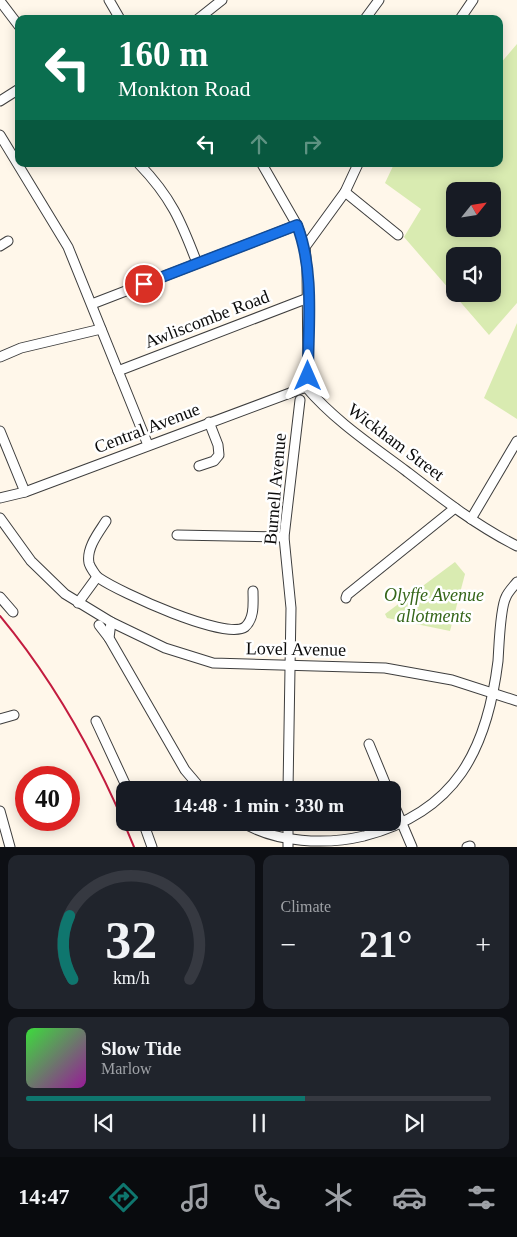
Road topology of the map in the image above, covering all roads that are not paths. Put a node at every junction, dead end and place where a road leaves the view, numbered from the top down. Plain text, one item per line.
1 (109, 0) edge
2 (222, 0) edge
3 (379, 0) edge
4 (473, 0) edge
5 (0, 1) edge
6 (118, 15) edge
7 (203, 15) edge
8 (368, 15) edge
9 (463, 15) edge
10 (15, 21) edge
11 (15, 92) edge
12 (0, 101) edge
13 (0, 134) edge
14 (15, 159) edge
15 (20, 167) edge
16 (142, 167) edge
17 (264, 167) edge
18 (356, 167) edge
19 (344, 192) junction
20 (297, 225) junction
21 (398, 235) dead end
22 (305, 247) junction
23 (197, 263) junction
24 (308, 298) junction
25 (92, 304) junction
26 (101, 328) junction
27 (0, 357) edge
28 (118, 371) junction
29 (306, 386) junction
30 (300, 400) dead end
31 (209, 422) junction
32 (0, 431) edge
33 (517, 441) edge
34 (148, 445) junction
35 (199, 466) dead end
36 (25, 492) junction
37 (0, 498) edge
38 (455, 508) junction
39 (0, 518) edge
40 (471, 519) junction
41 (106, 521) dead end
42 (177, 535) dead end
43 (284, 536) junction
44 (517, 546) edge
45 (97, 577) junction
46 (517, 582) edge
47 (253, 591) dead end
48 (0, 597) edge
49 (346, 598) dead end
50 (80, 605) junction
51 (13, 612) dead end
52 (111, 622) junction
53 (109, 638) junction
54 (289, 664) junction
55 (494, 694) junction
56 (517, 701) edge
57 (14, 714) dead end
58 (0, 719) edge
59 (96, 721) dead end
60 (369, 744) dead end
61 (124, 781) edge
62 (194, 781) edge
63 (288, 781) edge
64 (384, 781) edge
65 (0, 811) edge
66 (402, 822) junction
67 (146, 831) edge
68 (259, 831) edge
69 (288, 842) edge
70 (10, 847) edge
71 (152, 847) edge
72 (412, 847) edge

1 - 6 street
2 - 7 street
3 - 8 street
4 - 9 street
5 - 10 street
11 - 12 street
13 - 14 street
15 - 25 street
16 - 23 street
17 - 20 street
18 - 19 street
19 - 21 street
19 - 22 street
20 - 22 street
20 - 23 street
22 - 24 street
23 - 25 street
24 - 28 street, Awliscombe Road
24 - 29 street
25 - 26 street
26 - 27 street
26 - 28 street
28 - 34 street
29 - 31 street, Central Avenue
29 - 38 street, Wickham Street
30 - 43 street, Burnell Avenue
31 - 34 street, Central Avenue
31 - 35 street
32 - 36 street
33 - 40 street
34 - 36 street, Central Avenue
36 - 37 street, Central Avenue
38 - 40 street, Wickham Street
38 - 49 street
39 - 50 street, Lovel Avenue
40 - 44 street, Wickham Street
41 - 45 street
42 - 43 street
43 - 54 street, Burnell Avenue
45 - 47 street
45 - 50 street
46 - 55 street
48 - 51 street
50 - 52 street, Lovel Avenue
50 - 53 street, Lovel Avenue
52 - 53 street
52 - 54 street, Lovel Avenue
53 - 62 street, Lovel Avenue
54 - 55 street, Lovel Avenue
54 - 63 street, Burnell Avenue
55 - 56 street, Lovel Avenue
55 - 66 street
57 - 58 street
59 - 61 street
60 - 64 street
65 - 70 street
66 - 69 street
66 - 72 street
67 - 71 street
68 - 69 street

